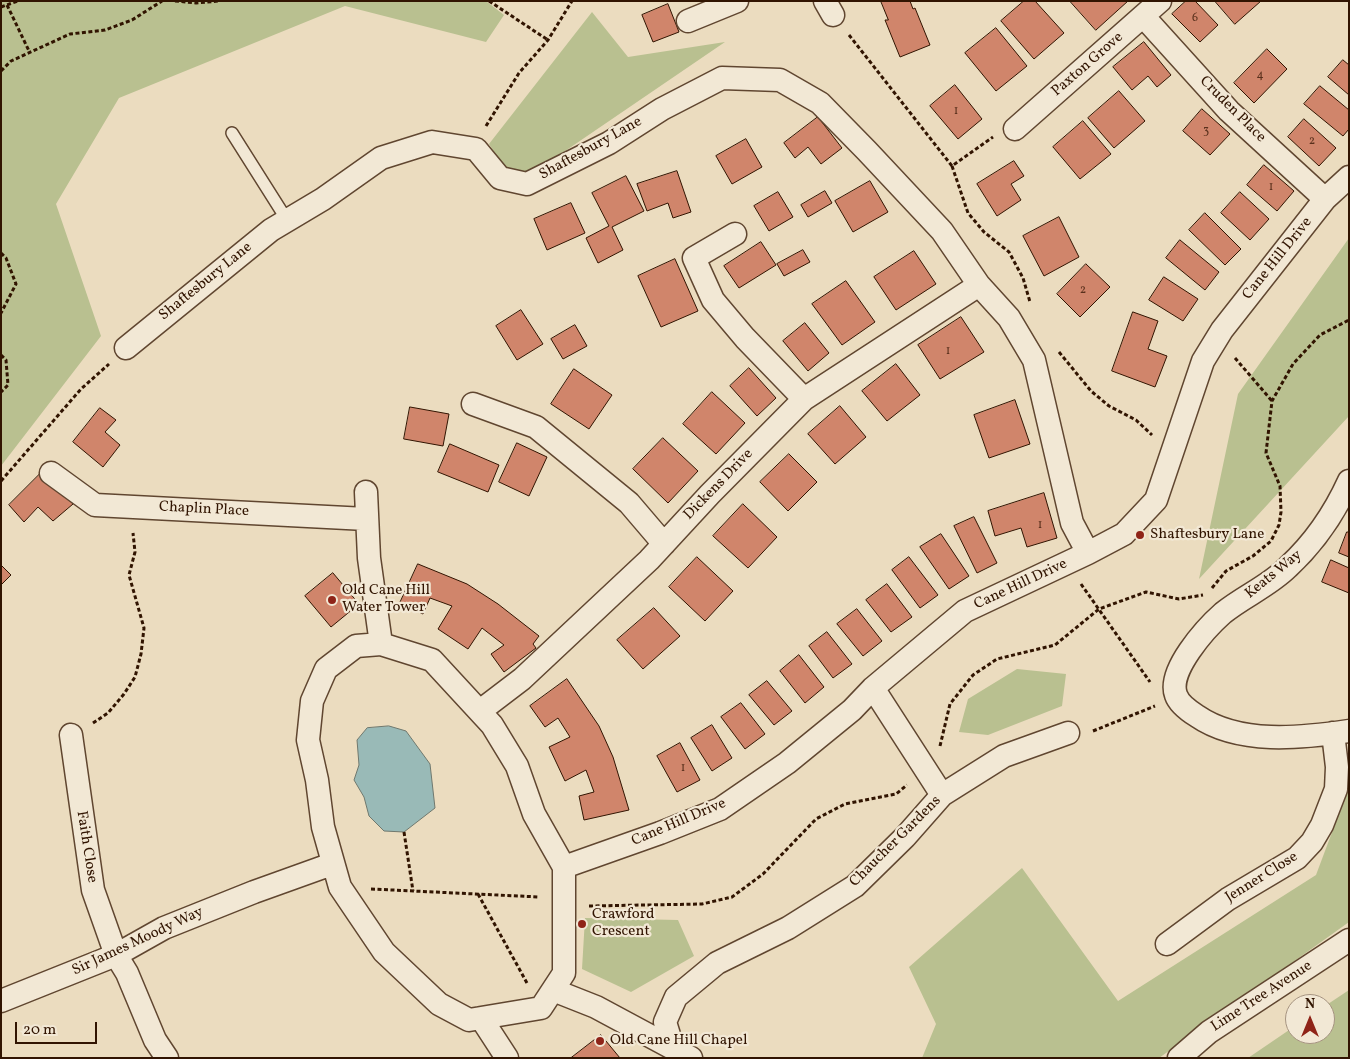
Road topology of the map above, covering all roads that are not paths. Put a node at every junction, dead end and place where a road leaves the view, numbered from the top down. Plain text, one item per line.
1 (737, 1) edge
2 (1160, 1) edge
3 (1143, 16) junction
4 (688, 21) dead end
5 (1015, 129) road end
6 (232, 133) dead end
7 (1349, 177) edge
8 (1325, 199) junction
9 (287, 220) junction
10 (735, 234) dead end
11 (979, 285) junction
12 (126, 348) road end
13 (804, 399) junction
14 (473, 404) dead end
15 (51, 473) dead end
16 (1349, 480) edge
17 (366, 492) dead end
18 (366, 519) junction
19 (664, 544) junction
20 (1088, 553) junction
21 (380, 644) junction
22 (873, 688) junction
23 (480, 711) junction
24 (1341, 732) edge
25 (1068, 733) road end
26 (71, 735) road end
27 (942, 795) junction
28 (332, 864) junction
29 (564, 867) junction
30 (1349, 940) edge
31 (1167, 944) dead end
32 (116, 955) junction
33 (547, 999) junction
34 (1, 1001) edge
35 (481, 1018) junction
36 (682, 1053) edge
37 (167, 1058) edge
38 (507, 1058) edge
39 (1179, 1058) edge

1 - 4 street
2 - 3 street, Paxton Grove
3 - 5 street, Paxton Grove
3 - 8 street, Cruden Place
6 - 9 lane
7 - 8 street, Cane Hill Drive
8 - 20 street, Cane Hill Drive
9 - 11 street, Shaftesbury Lane
9 - 12 street, Shaftesbury Lane
10 - 13 street
11 - 13 street, Dickens Drive
11 - 20 street, Shaftesbury Lane
13 - 19 street, Dickens Drive
14 - 19 street
15 - 18 street, Chaplin Place
16 - 24 street, Keats Way
17 - 18 street
18 - 21 street
19 - 23 street, Dickens Drive
20 - 22 street, Cane Hill Drive
21 - 23 street
21 - 28 street
22 - 27 street
22 - 29 street, Cane Hill Drive
23 - 29 street
24 - 31 street, Jenner Close
25 - 27 street, Chaucher Gardens
26 - 32 street, Faith Close
27 - 36 street, Chaucher Gardens
28 - 32 street, Sir James Moody Way
28 - 35 street
29 - 33 street
30 - 39 street, Lime Tree Avenue
32 - 34 street, Sir James Moody Way
32 - 37 street, Faith Close
33 - 35 street
33 - 36 street
35 - 38 street

